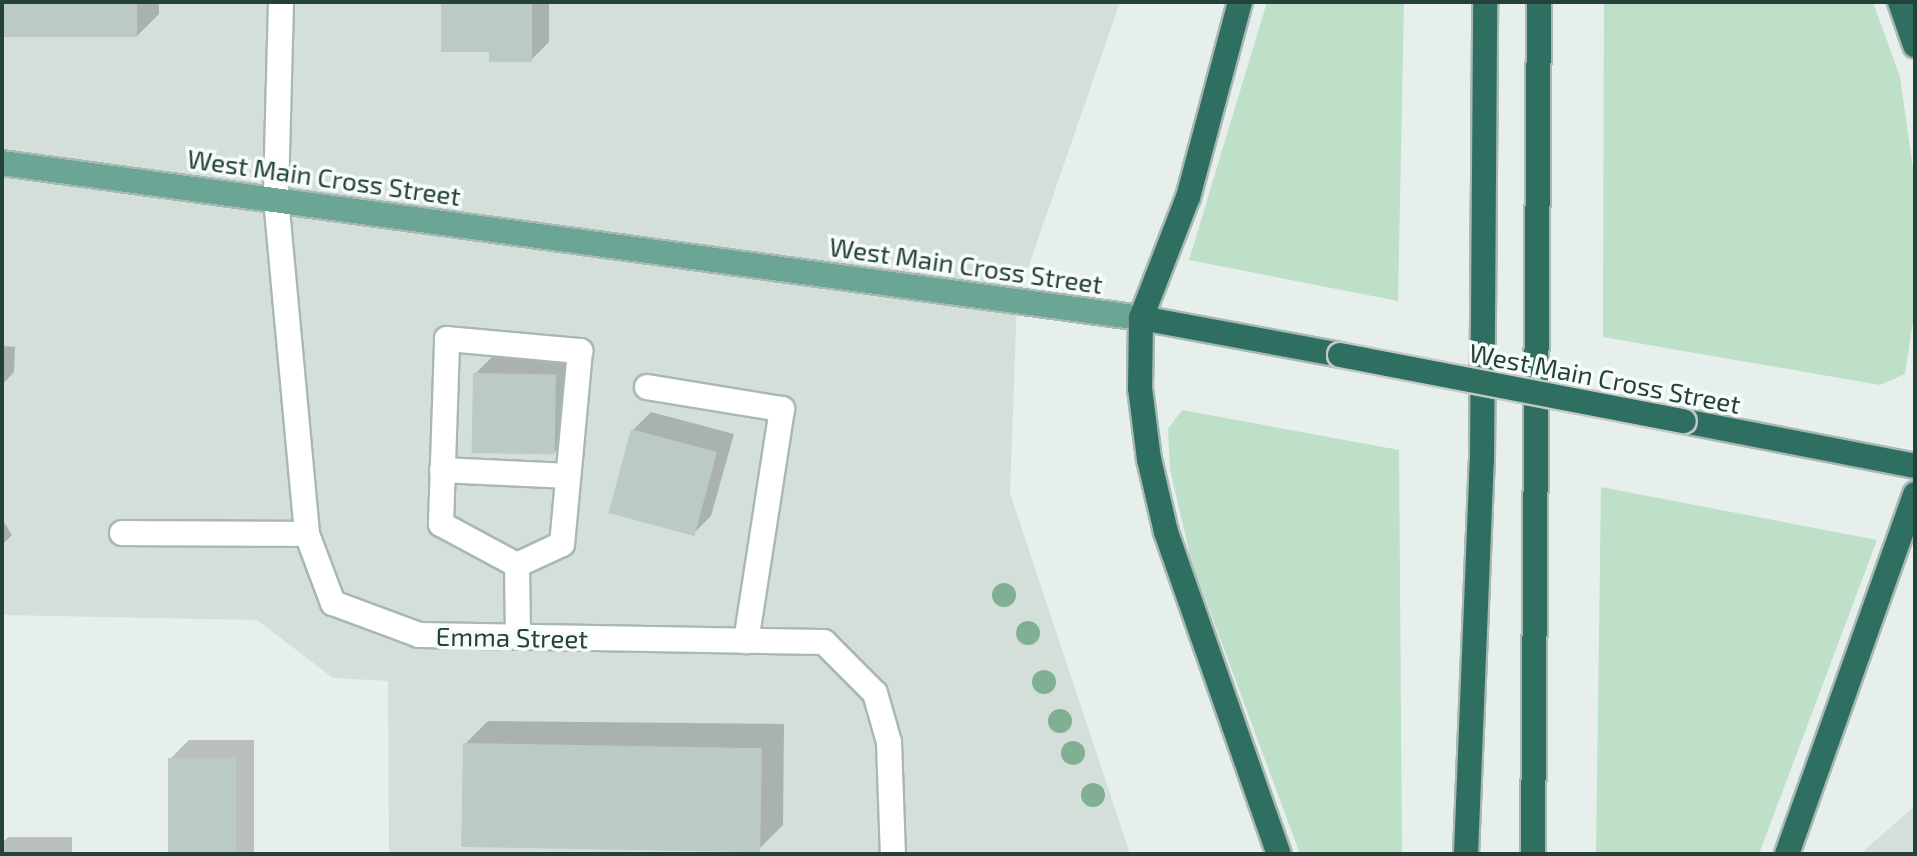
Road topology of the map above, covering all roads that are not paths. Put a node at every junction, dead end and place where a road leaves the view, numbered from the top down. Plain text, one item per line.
1 (281, 2) edge
2 (1240, 2) edge
3 (1485, 2) edge
4 (1539, 2) edge
5 (1900, 2) edge
6 (1915, 45) edge
7 (2, 163) edge
8 (276, 199) junction
9 (1141, 318) junction
10 (647, 387) dead end
11 (1915, 466) edge
12 (442, 470) junction
13 (568, 476) junction
14 (1915, 494) edge
15 (122, 533) dead end
16 (307, 534) junction
17 (517, 565) junction
18 (518, 637) junction
19 (746, 641) junction
20 (893, 854) edge
21 (1279, 854) edge
22 (1466, 854) edge
23 (1533, 854) edge
24 (1787, 854) edge

1 - 8 street, Emma Street
2 - 9 highway
3 - 22 highway
4 - 23 highway
5 - 6 highway
7 - 8 main road, West Main Cross Street
8 - 9 main road, West Main Cross Street
8 - 16 street, Emma Street
9 - 11 highway, West Main Cross Street, bridge
9 - 21 highway
10 - 19 street
12 - 13 street
12 - 13 street
12 - 17 street
13 - 17 street
14 - 24 highway
15 - 16 street
16 - 18 street, Emma Street
17 - 18 street
18 - 19 street, Emma Street
19 - 20 street, Emma Street

